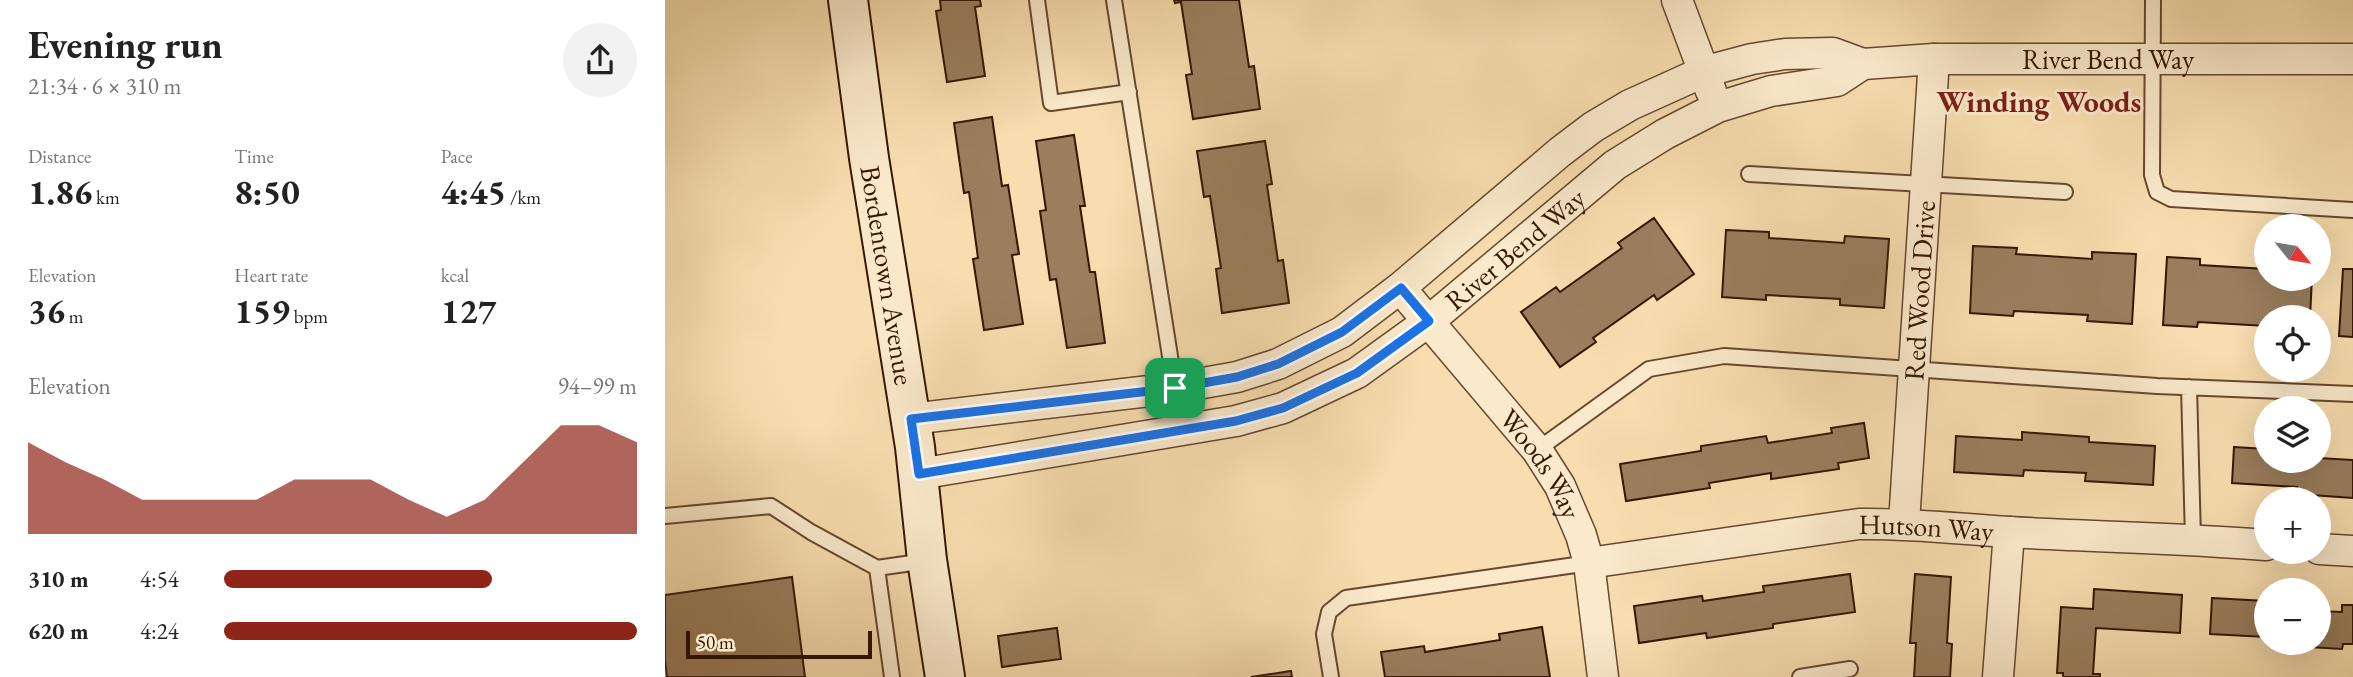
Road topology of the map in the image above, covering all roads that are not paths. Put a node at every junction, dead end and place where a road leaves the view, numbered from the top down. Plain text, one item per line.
1 (848, 0) edge
2 (1037, 0) edge
3 (1114, 0) edge
4 (1677, 0) edge
5 (2153, 0) edge
6 (2153, 58) junction
7 (1934, 59) junction
8 (2353, 59) edge
9 (1863, 64) junction
10 (1703, 72) junction
11 (1129, 92) junction
12 (1718, 107) junction
13 (1749, 174) dead end
14 (1928, 183) junction
15 (2065, 192) dead end
16 (2353, 210) edge
17 (1401, 288) junction
18 (1429, 321) junction
19 (1914, 368) junction
20 (2189, 387) junction
21 (1175, 388) junction
22 (2353, 394) edge
23 (911, 419) junction
24 (1537, 450) junction
25 (919, 474) junction
26 (665, 516) edge
27 (1904, 523) junction
28 (2009, 532) junction
29 (2193, 539) junction
30 (2254, 544) edge
31 (2331, 550) edge
32 (2353, 551) edge
33 (927, 560) junction
34 (1588, 563) junction
35 (877, 568) junction
36 (1850, 668) dead end
37 (892, 677) edge
38 (945, 677) edge
39 (1331, 677) edge
40 (1603, 677) edge
41 (1800, 677) edge
42 (1998, 677) edge

1 - 23 main road, Bordentown Avenue
2 - 11 lane
3 - 11 lane
4 - 10 street
5 - 6 lane
6 - 7 street, River Bend Way
6 - 8 street, River Bend Way
6 - 16 lane
7 - 9 street, River Bend Way
7 - 14 street, Red Wood Drive
9 - 10 street, River Bend Way
9 - 12 street, River Bend Way
10 - 12 street
10 - 17 street, River Bend Way
11 - 21 lane
12 - 18 street, River Bend Way
13 - 14 lane
14 - 15 lane
14 - 19 street, Red Wood Drive
17 - 18 street, Woods Way
17 - 21 street, River Bend Way
18 - 24 street, Woods Way
18 - 25 street, River Bend Way
19 - 20 lane
19 - 24 lane
19 - 27 street, Red Wood Drive
20 - 22 lane
20 - 29 lane
21 - 23 street, River Bend Way
23 - 25 main road, Bordentown Avenue
24 - 34 street, Woods Way
25 - 33 main road, Bordentown Avenue
26 - 35 lane
27 - 28 street, Hutson Way
27 - 34 street, Hutson Way
28 - 29 street, Hutson Way
28 - 42 street
29 - 30 street, Hutson Way
31 - 32 street
33 - 35 lane
33 - 38 main road, Bordentown Avenue
34 - 39 lane
34 - 40 street, Woods Way
35 - 37 lane
36 - 41 lane

